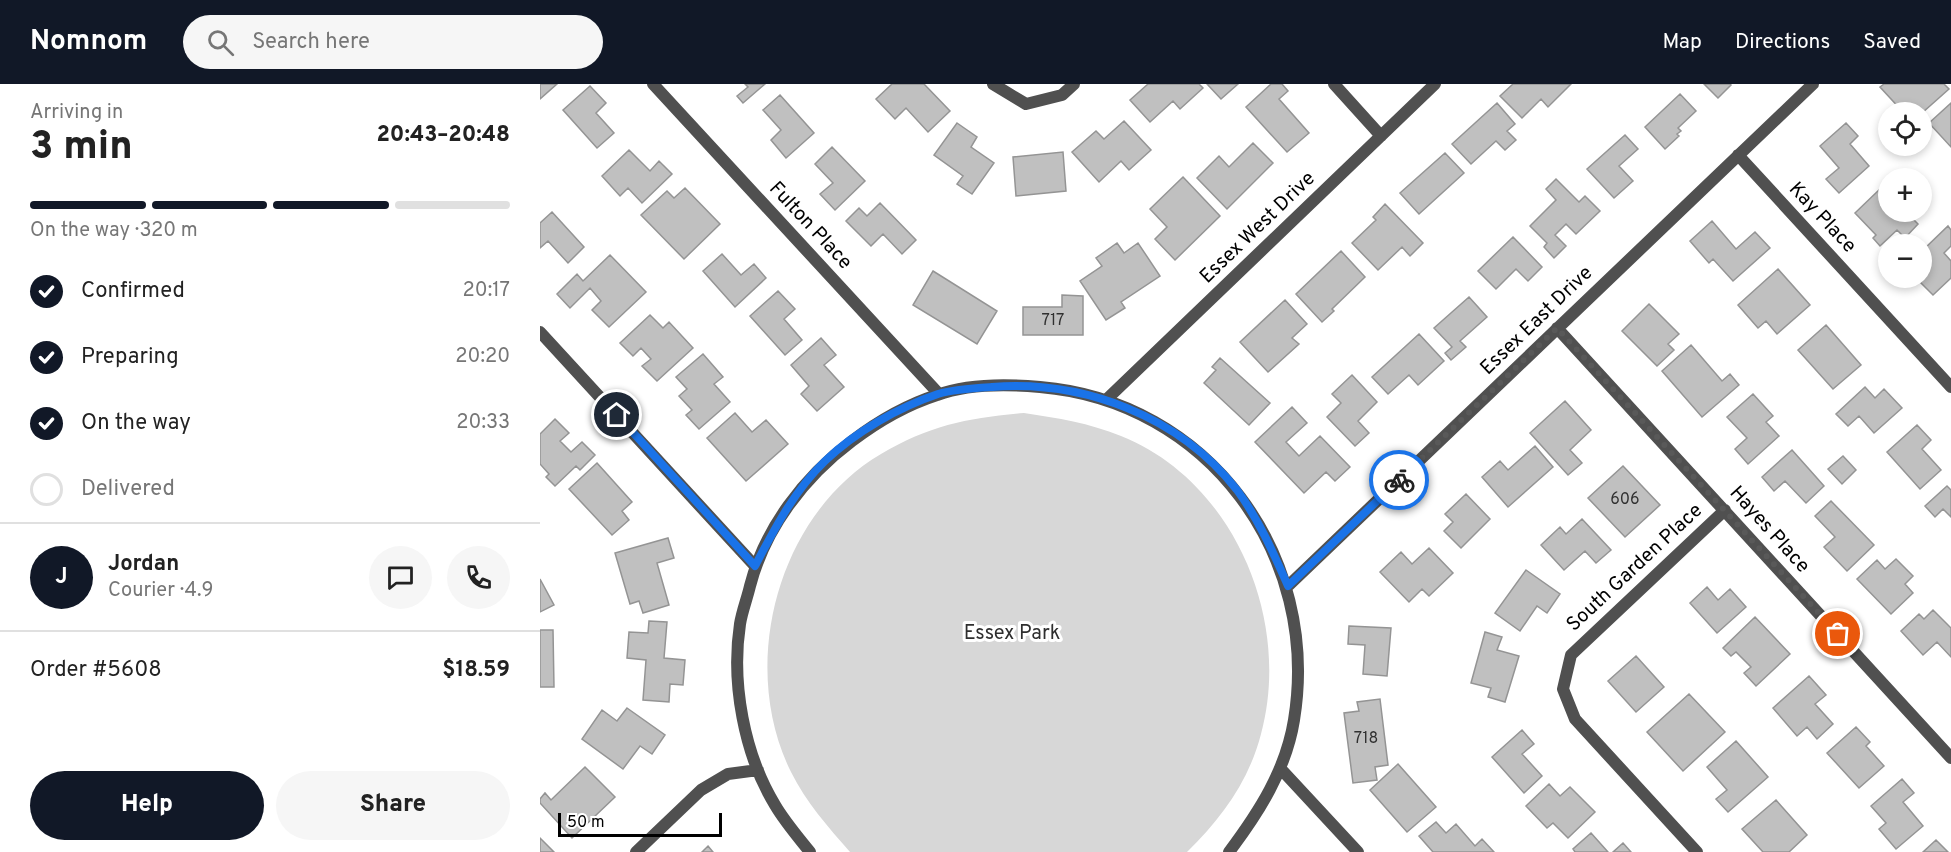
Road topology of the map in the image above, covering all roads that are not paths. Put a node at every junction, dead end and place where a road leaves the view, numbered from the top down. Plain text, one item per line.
1 (653, 84) edge
2 (993, 84) edge
3 (1074, 84) edge
4 (1334, 84) edge
5 (1435, 84) edge
6 (1813, 84) edge
7 (1381, 136) junction
8 (1738, 155) junction
9 (1557, 328) junction
10 (540, 332) edge
11 (1951, 387) edge
12 (939, 394) junction
13 (1107, 399) junction
14 (1725, 510) junction
15 (755, 566) junction
16 (1288, 586) junction
17 (1951, 758) edge
18 (1280, 768) junction
19 (758, 770) junction
20 (636, 852) edge
21 (810, 852) edge
22 (1229, 852) edge
23 (1358, 852) edge
24 (1697, 852) edge

1 - 12 street, Fulton Place
2 - 3 street
4 - 7 street
5 - 7 street, Essex West Drive
6 - 8 street, Essex East Drive
7 - 13 street, Essex West Drive
8 - 9 street, Essex East Drive
8 - 11 street, Kay Place
9 - 14 street, Hayes Place
9 - 16 street, Essex East Drive
10 - 15 street
12 - 13 street
12 - 15 street
13 - 16 street
14 - 17 street, Hayes Place
14 - 24 street, South Garden Place
15 - 19 street
16 - 18 street
18 - 22 street
18 - 23 street
19 - 20 street
19 - 21 street

